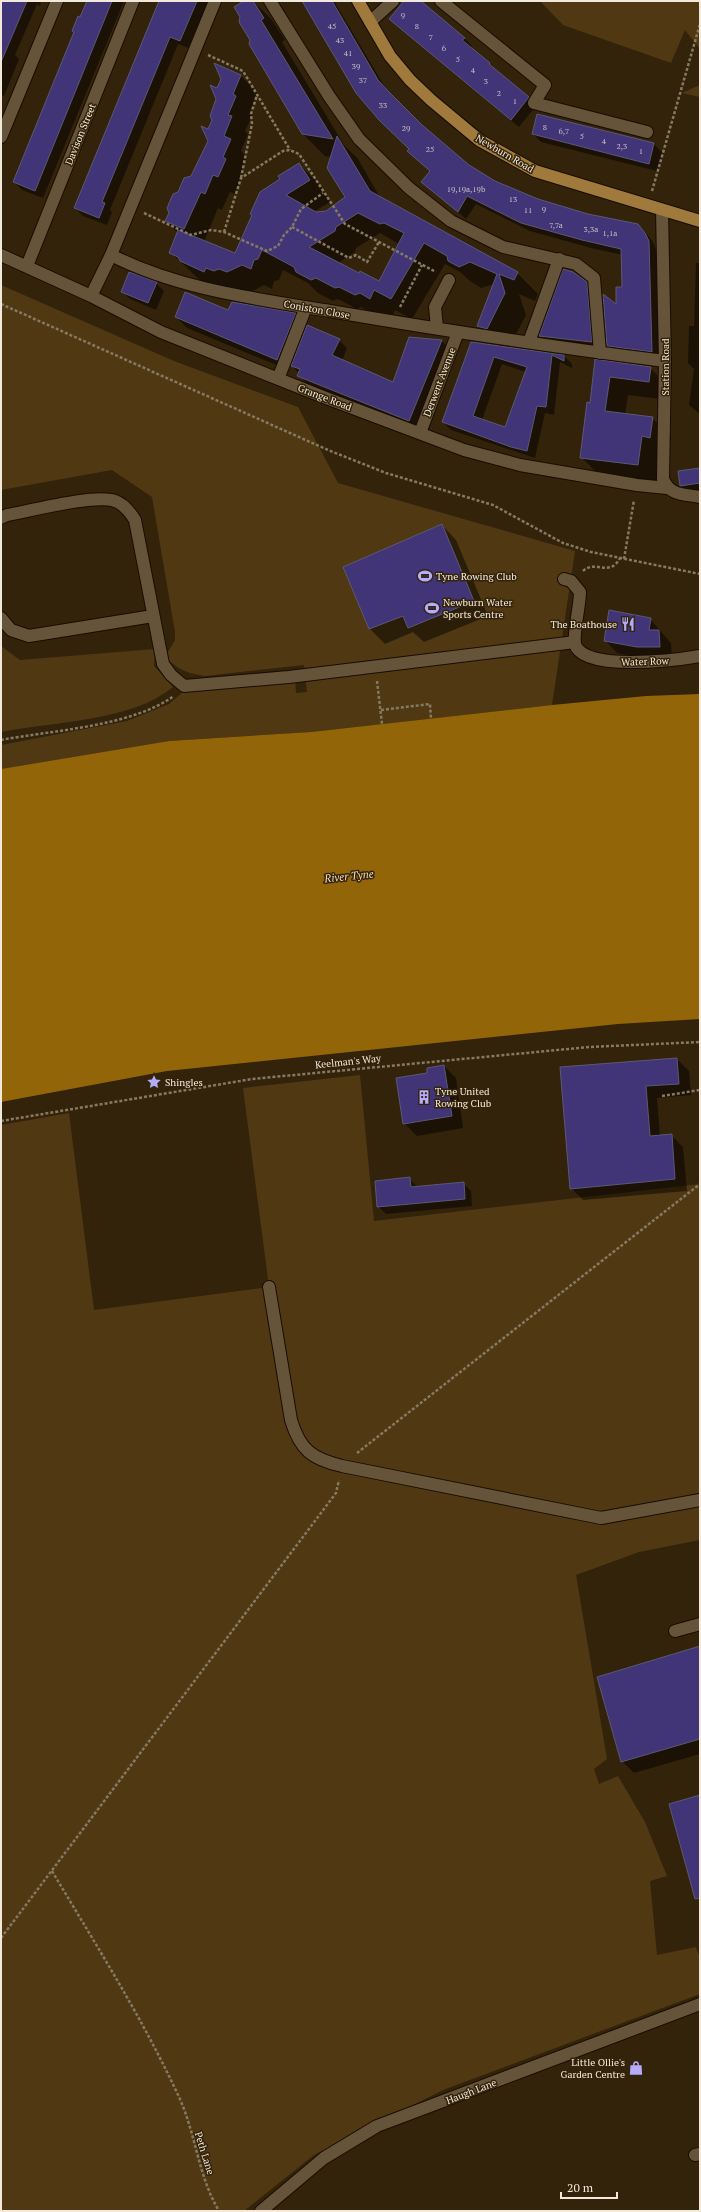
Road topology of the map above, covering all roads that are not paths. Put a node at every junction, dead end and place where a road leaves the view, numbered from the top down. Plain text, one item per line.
1 (57, 1) edge
2 (133, 1) edge
3 (214, 1) edge
4 (270, 1) edge
5 (358, 1) edge
6 (393, 1) edge
7 (441, 1) edge
8 (370, 22) junction
9 (647, 132) dead end
10 (1, 137) edge
11 (662, 210) junction
12 (700, 221) edge
13 (1, 255) edge
14 (111, 256) junction
15 (559, 259) junction
16 (27, 266) junction
17 (450, 280) road end
18 (91, 296) junction
19 (306, 307) junction
20 (437, 328) junction
21 (458, 332) junction
22 (529, 342) junction
23 (600, 352) junction
24 (665, 361) junction
25 (278, 379) junction
26 (420, 432) junction
27 (667, 488) junction
28 (700, 497) edge
29 (1, 518) edge
30 (564, 579) dead end
31 (152, 616) junction
32 (1, 618) edge
33 (575, 642) junction
34 (700, 656) edge
35 (269, 1287) dead end
36 (700, 1500) edge
37 (700, 1624) edge
38 (675, 1631) dead end
39 (700, 2004) edge
40 (261, 2211) edge

1 - 10 street
2 - 16 street, Davison Street
3 - 14 street
4 - 15 street
5 - 8 main road, Newburn Road
6 - 8 street
7 - 9 street
8 - 11 main road, Newburn Road
11 - 12 main road, Newburn Road
11 - 24 street, Station Road
13 - 16 street, Grange Road
14 - 18 street
14 - 19 street, Coniston Close
15 - 22 street
15 - 23 street
16 - 18 street, Grange Road
17 - 20 street
18 - 25 street, Grange Road
19 - 20 street, Coniston Close
19 - 25 street
20 - 21 street, Coniston Close
21 - 22 street, Coniston Close
21 - 26 street, Derwent Avenue
22 - 23 street, Coniston Close
23 - 24 street, Coniston Close
24 - 27 street, Station Road
25 - 26 street, Grange Road
26 - 27 street, Grange Road
27 - 28 street
29 - 31 street
30 - 33 street
31 - 32 street
31 - 33 street
33 - 34 street, Water Row
35 - 36 street
37 - 38 street
39 - 40 street, Haugh Lane

